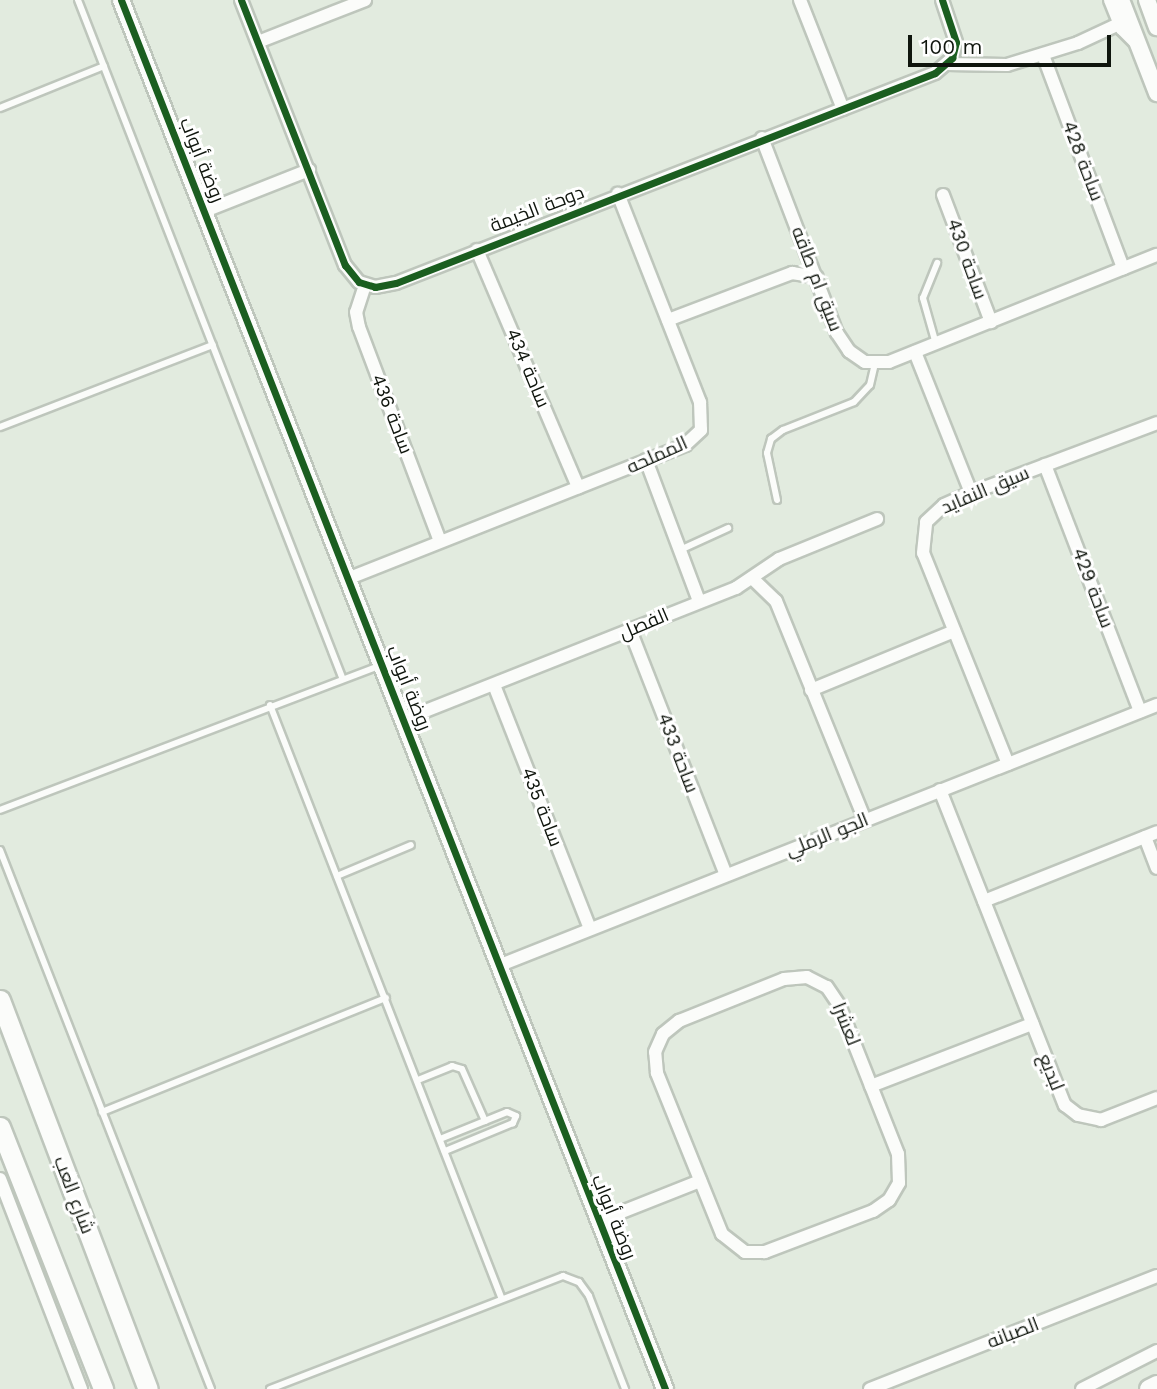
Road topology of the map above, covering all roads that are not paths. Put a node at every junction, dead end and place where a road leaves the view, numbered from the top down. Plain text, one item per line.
1 (78, 0) edge
2 (121, 0) edge
3 (241, 0) edge
4 (365, 0) edge
5 (800, 0) edge
6 (942, 0) edge
7 (1110, 0) edge
8 (1121, 0) edge
9 (1147, 0) edge
10 (1119, 24) junction
11 (1157, 27) edge
12 (258, 42) junction
13 (1138, 44) junction
14 (1042, 55) junction
15 (947, 64) junction
16 (104, 66) junction
17 (1157, 93) edge
18 (0, 108) edge
19 (843, 109) junction
20 (762, 138) junction
21 (309, 170) junction
22 (618, 194) junction
23 (943, 195) dead end
24 (205, 211) junction
25 (806, 248) junction
26 (477, 250) junction
27 (1157, 255) edge
28 (937, 263) dead end
29 (1123, 268) junction
30 (792, 273) junction
31 (817, 277) junction
32 (365, 285) junction
33 (668, 320) junction
34 (991, 323) junction
35 (936, 344) junction
36 (213, 345) junction
37 (915, 352) junction
38 (875, 364) junction
39 (1157, 423) edge
40 (0, 427) edge
41 (646, 460) junction
42 (1045, 465) junction
43 (578, 487) junction
44 (971, 492) junction
45 (777, 500) dead end
46 (877, 519) dead end
47 (728, 528) dead end
48 (440, 541) junction
49 (680, 550) junction
50 (752, 578) junction
51 (347, 579) junction
52 (699, 601) junction
53 (630, 630) junction
54 (954, 631) junction
55 (383, 664) junction
56 (342, 677) junction
57 (494, 685) junction
58 (811, 690) junction
59 (270, 705) junction
60 (1157, 705) edge
61 (1140, 711) junction
62 (405, 719) junction
63 (1008, 764) junction
64 (940, 790) junction
65 (0, 810) edge
66 (865, 820) junction
67 (1151, 834) edge
68 (411, 845) dead end
69 (0, 850) edge
70 (1157, 868) edge
71 (726, 875) junction
72 (337, 876) junction
73 (984, 901) junction
74 (590, 929) junction
75 (498, 966) junction
76 (386, 999) junction
77 (0, 1000) edge
78 (1032, 1024) junction
79 (418, 1080) junction
80 (871, 1086) junction
81 (1157, 1098) edge
82 (102, 1112) junction
83 (485, 1121) junction
84 (0, 1128) edge
85 (440, 1139) junction
86 (445, 1151) junction
87 (0, 1179) edge
88 (700, 1181) junction
89 (599, 1221) junction
90 (1157, 1276) edge
91 (501, 1297) junction
92 (83, 1340) junction
93 (1157, 1351) edge
94 (1157, 1385) edge
95 (80, 1389) edge
96 (103, 1389) edge
97 (117, 1389) edge
98 (148, 1389) edge
99 (211, 1389) edge
100 (270, 1389) edge
101 (625, 1389) edge
102 (665, 1389) edge
103 (870, 1389) edge
104 (1082, 1389) edge
105 (1149, 1389) edge

1 - 16 lane
2 - 24 street, روضة أبواب
3 - 12 street
4 - 12 street
5 - 19 street
6 - 15 street
7 - 10 street
8 - 13 street
9 - 11 street
10 - 13 street
10 - 14 street
12 - 21 street
13 - 17 street
14 - 15 street
14 - 29 street, ساحة 428
15 - 19 street, دوحة الخيمة
16 - 18 lane
16 - 36 lane
19 - 20 street, دوحة الخيمة
20 - 22 street, دوحة الخيمة
20 - 25 street, سيق ام طاقه
21 - 24 street
21 - 32 street
22 - 26 street, دوحة الخيمة
22 - 33 street, المملحه
23 - 34 street, ساحة 430
24 - 51 street, روضة أبواب
25 - 30 street
25 - 31 street, سيق ام طاقه
26 - 32 street, دوحة الخيمة
26 - 43 street, ساحة 434
27 - 29 street
28 - 35 lane
29 - 34 street
30 - 31 street
30 - 33 street
31 - 38 street, سيق ام طاقه
32 - 48 street, ساحة 436
33 - 41 street, المملحه
34 - 35 street
35 - 37 street
36 - 40 lane
36 - 56 lane
37 - 38 street
37 - 44 street
38 - 45 lane
39 - 42 street, سيق النفايد
41 - 43 street, المملحه
41 - 49 street
42 - 44 street, سيق النفايد
42 - 61 street, ساحة 429
43 - 48 street, المملحه
44 - 54 street, سيق النفايد
46 - 50 street, الفصل
47 - 49 lane
48 - 51 street, المملحه
49 - 52 street
50 - 52 street, الفصل
50 - 58 street
51 - 55 street, روضة أبواب
52 - 53 street, الفصل
53 - 57 street, الفصل
53 - 71 street, ساحة 433
54 - 58 street
54 - 63 street, سيق النفايد
55 - 56 lane
55 - 62 street, روضة أبواب
56 - 59 lane
57 - 62 street, الفصل
57 - 74 street, ساحة 435
58 - 66 street
59 - 65 lane
59 - 72 lane
60 - 61 street, الجو الرملي
61 - 63 street, الجو الرملي
62 - 75 street, روضة أبواب
63 - 64 street, الجو الرملي
64 - 66 street, الجو الرملي
64 - 73 street, لبديع
66 - 71 street, الجو الرملي
67 - 70 street
67 - 73 street
68 - 72 lane
69 - 82 lane
71 - 74 street, الجو الرملي
72 - 76 lane
73 - 78 street, لبديع
74 - 75 street, الجو الرملي
75 - 89 street, روضة أبواب
76 - 79 lane
76 - 82 lane
77 - 98 main road, شارع العب
78 - 80 street
78 - 81 street, لبديع
79 - 83 lane
79 - 85 lane
80 - 88 street, لعشرا
80 - 88 street, لعشرا
82 - 99 lane
83 - 85 lane
83 - 86 lane
84 - 92 main road
85 - 86 lane
86 - 91 lane
87 - 95 street
88 - 89 street
89 - 102 street, روضة أبواب
90 - 103 street, الصبانه
91 - 100 lane
91 - 101 lane
92 - 96 main road
92 - 97 main road
93 - 104 street
94 - 105 main road

